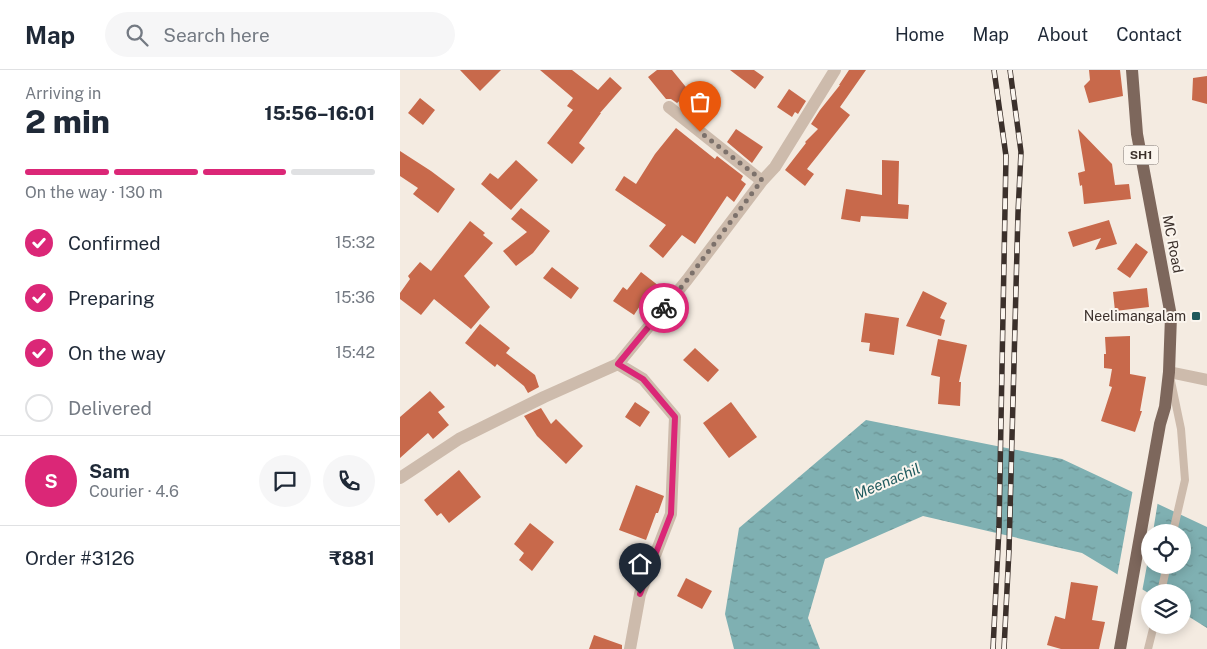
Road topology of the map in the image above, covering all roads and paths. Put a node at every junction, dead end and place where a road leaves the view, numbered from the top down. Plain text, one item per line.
1 (835, 70) edge
2 (1132, 70) edge
3 (669, 107) dead end
4 (762, 180) junction
5 (618, 364) junction
6 (1169, 372) junction
7 (1207, 380) edge
8 (400, 478) edge
9 (1175, 524) edge
10 (1152, 634) edge
11 (630, 649) edge
12 (1120, 649) edge
13 (1148, 649) edge

1 - 4 street
2 - 6 main road, MC Road / SH1
3 - 4 street
4 - 5 street
5 - 8 street
5 - 11 street
6 - 7 street
6 - 9 lane
6 - 12 main road, MC Road / SH1
10 - 13 lane

